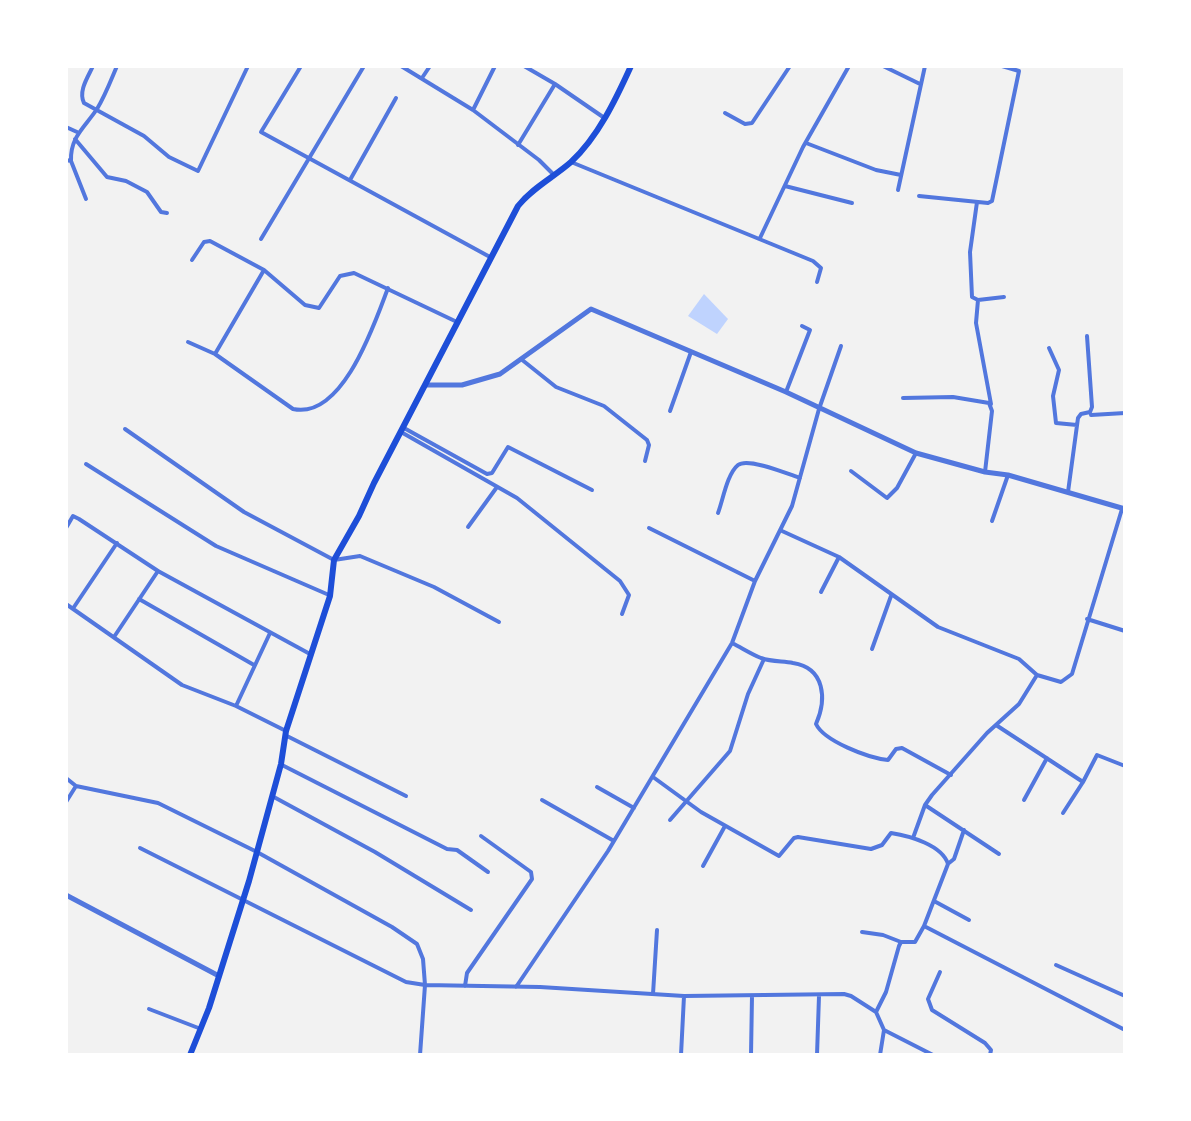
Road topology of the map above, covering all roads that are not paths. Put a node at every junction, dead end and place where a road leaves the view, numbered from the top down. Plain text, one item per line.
1 (93, 66) edge
2 (117, 66) edge
3 (248, 66) edge
4 (301, 66) edge
5 (364, 66) edge
6 (401, 66) edge
7 (430, 66) edge
8 (495, 66) edge
9 (524, 66) edge
10 (631, 66) edge
11 (790, 66) edge
12 (849, 66) edge
13 (883, 66) edge
14 (925, 66) edge
15 (1002, 66) edge
16 (1020, 69) edge
17 (422, 78) junction
18 (555, 84) junction
19 (920, 84) junction
20 (396, 98) dead end
21 (96, 110) junction
22 (473, 110) junction
23 (725, 113) dead end
24 (603, 117) junction
25 (66, 127) edge
26 (77, 132) junction
27 (75, 139) junction
28 (806, 143) junction
29 (518, 145) junction
30 (309, 158) junction
31 (68, 161) edge
32 (571, 162) junction
33 (554, 175) junction
34 (901, 175) junction
35 (350, 180) junction
36 (785, 186) junction
37 (898, 190) dead end
38 (919, 196) dead end
39 (86, 199) dead end
40 (977, 202) junction
41 (852, 203) dead end
42 (167, 213) dead end
43 (760, 238) junction
44 (261, 239) dead end
45 (491, 257) junction
46 (192, 260) dead end
47 (264, 270) junction
48 (817, 282) dead end
49 (388, 288) junction
50 (1004, 297) dead end
51 (978, 300) junction
52 (459, 323) junction
53 (802, 326) dead end
54 (1087, 336) dead end
55 (188, 342) dead end
56 (841, 346) dead end
57 (1049, 348) dead end
58 (692, 350) junction
59 (215, 354) junction
60 (521, 359) junction
61 (427, 385) junction
62 (786, 392) junction
63 (903, 398) dead end
64 (991, 405) junction
65 (819, 409) junction
66 (670, 411) dead end
67 (1125, 413) edge
68 (1091, 415) dead end
69 (1077, 425) junction
70 (125, 429) dead end
71 (402, 430) junction
72 (916, 453) junction
73 (645, 461) dead end
74 (86, 464) dead end
75 (851, 471) dead end
76 (985, 472) junction
77 (1008, 475) junction
78 (800, 478) junction
79 (497, 487) junction
80 (592, 490) dead end
81 (1068, 493) junction
82 (1124, 509) edge
83 (718, 513) dead end
84 (992, 521) dead end
85 (468, 527) dead end
86 (66, 528) edge
87 (649, 528) dead end
88 (782, 531) junction
89 (117, 543) junction
90 (839, 557) junction
91 (334, 560) junction
92 (158, 571) junction
93 (755, 581) junction
94 (821, 592) dead end
95 (330, 596) junction
96 (891, 596) junction
97 (139, 599) junction
98 (66, 604) edge
99 (74, 608) junction
100 (622, 614) dead end
101 (1087, 619) junction
102 (499, 622) dead end
103 (1125, 631) edge
104 (270, 633) junction
105 (114, 637) junction
106 (732, 643) junction
107 (872, 649) dead end
108 (310, 654) junction
109 (764, 659) junction
110 (254, 665) junction
111 (1037, 675) junction
112 (236, 706) junction
113 (996, 725) junction
114 (286, 733) junction
115 (1047, 758) junction
116 (281, 764) junction
117 (1125, 766) edge
118 (951, 775) junction
119 (653, 777) junction
120 (66, 778) edge
121 (1083, 782) junction
122 (76, 786) junction
123 (597, 787) dead end
124 (272, 796) junction
125 (406, 796) dead end
126 (542, 800) dead end
127 (1024, 800) dead end
128 (66, 802) edge
129 (686, 802) junction
130 (925, 805) junction
131 (634, 808) junction
132 (1063, 813) dead end
133 (670, 820) dead end
134 (725, 826) junction
135 (964, 830) junction
136 (481, 836) dead end
137 (913, 838) junction
138 (614, 841) junction
139 (140, 848) dead end
140 (257, 852) junction
141 (999, 854) dead end
142 (948, 864) junction
143 (703, 866) dead end
144 (488, 872) dead end
145 (66, 895) edge
146 (243, 899) junction
147 (934, 901) junction
148 (471, 910) dead end
149 (969, 920) dead end
150 (924, 926) junction
151 (657, 930) dead end
152 (862, 932) dead end
153 (901, 942) junction
154 (1056, 965) dead end
155 (940, 972) dead end
156 (219, 976) junction
157 (425, 985) junction
158 (465, 986) junction
159 (516, 987) junction
160 (653, 994) junction
161 (684, 996) junction
162 (752, 996) junction
163 (819, 996) junction
164 (1125, 996) edge
165 (149, 1009) dead end
166 (876, 1012) junction
167 (201, 1029) junction
168 (884, 1030) junction
169 (1125, 1030) edge
170 (190, 1055) edge
171 (420, 1055) edge
172 (681, 1055) edge
173 (751, 1055) edge
174 (817, 1055) edge
175 (880, 1055) edge
176 (933, 1055) edge
177 (990, 1055) edge

1 - 21 street
2 - 21 street
3 - 21 street
4 - 30 street
5 - 30 street
6 - 17 street
7 - 17 street
8 - 22 street
9 - 18 street
10 - 24 main road
11 - 23 street
12 - 28 street
13 - 19 street
14 - 19 street
15 - 16 street
16 - 40 street
17 - 22 street
18 - 24 street
18 - 29 street
19 - 34 street
20 - 35 street
21 - 26 street
22 - 29 street
24 - 32 main road
25 - 26 street
26 - 27 street
27 - 31 street
27 - 42 street
28 - 34 street
28 - 36 street
29 - 33 street
30 - 35 street
30 - 44 street
31 - 39 street
32 - 33 main road
32 - 43 street
33 - 45 main road
34 - 37 street
35 - 45 street
36 - 41 street
36 - 43 street
38 - 40 street
40 - 51 street
43 - 48 street
45 - 52 main road
46 - 47 street
47 - 49 street
47 - 59 street
49 - 52 street
49 - 59 street
50 - 51 street
51 - 64 street
52 - 61 main road
53 - 62 street
54 - 69 street
55 - 59 street
56 - 65 street
57 - 69 street
58 - 60 street
58 - 62 street
58 - 66 street
60 - 61 street
60 - 73 street
61 - 71 main road
62 - 65 street
63 - 64 street
64 - 76 street
65 - 72 street
65 - 78 street
67 - 68 street
69 - 81 street
70 - 91 street
71 - 79 street
71 - 80 street
71 - 91 main road
72 - 75 street
72 - 76 street
74 - 95 street
76 - 77 street
77 - 81 street
77 - 84 street
78 - 83 street
78 - 88 street
79 - 85 street
79 - 100 street
81 - 82 street
82 - 101 street
86 - 89 street
87 - 93 street
88 - 90 street
88 - 93 street
89 - 92 street
89 - 99 street
90 - 94 street
90 - 96 street
91 - 95 main road
91 - 102 street
92 - 97 street
92 - 104 street
93 - 106 street
95 - 108 main road
96 - 107 street
96 - 111 street
97 - 105 street
97 - 110 street
98 - 99 street
99 - 105 street
101 - 103 street
101 - 111 street
104 - 108 street
104 - 110 street
105 - 112 street
106 - 109 street
106 - 119 street
108 - 114 main road
109 - 118 street
109 - 129 street
110 - 112 street
111 - 113 street
112 - 114 street
113 - 115 street
113 - 118 street
114 - 116 main road
114 - 125 street
115 - 121 street
115 - 127 street
116 - 124 main road
116 - 144 street
117 - 121 street
118 - 130 street
119 - 129 street
119 - 131 street
120 - 122 street
121 - 132 street
122 - 128 street
122 - 140 street
123 - 131 street
124 - 140 main road
124 - 148 street
126 - 138 street
129 - 133 street
129 - 134 street
130 - 135 street
130 - 137 street
131 - 138 street
134 - 137 street
134 - 143 street
135 - 141 street
135 - 142 street
136 - 158 street
137 - 142 street
138 - 159 street
139 - 146 street
140 - 146 main road
140 - 157 street
142 - 147 street
145 - 156 street
146 - 156 main road
146 - 157 street
147 - 149 street
147 - 150 street
150 - 153 street
150 - 169 street
151 - 160 street
152 - 153 street
153 - 166 street
154 - 164 street
155 - 177 street
156 - 167 main road
157 - 158 street
157 - 171 street
158 - 159 street
159 - 160 street
160 - 161 street
161 - 162 street
161 - 172 street
162 - 163 street
162 - 173 street
163 - 166 street
163 - 174 street
165 - 167 street
166 - 168 street
167 - 170 main road
168 - 175 street
168 - 176 street

